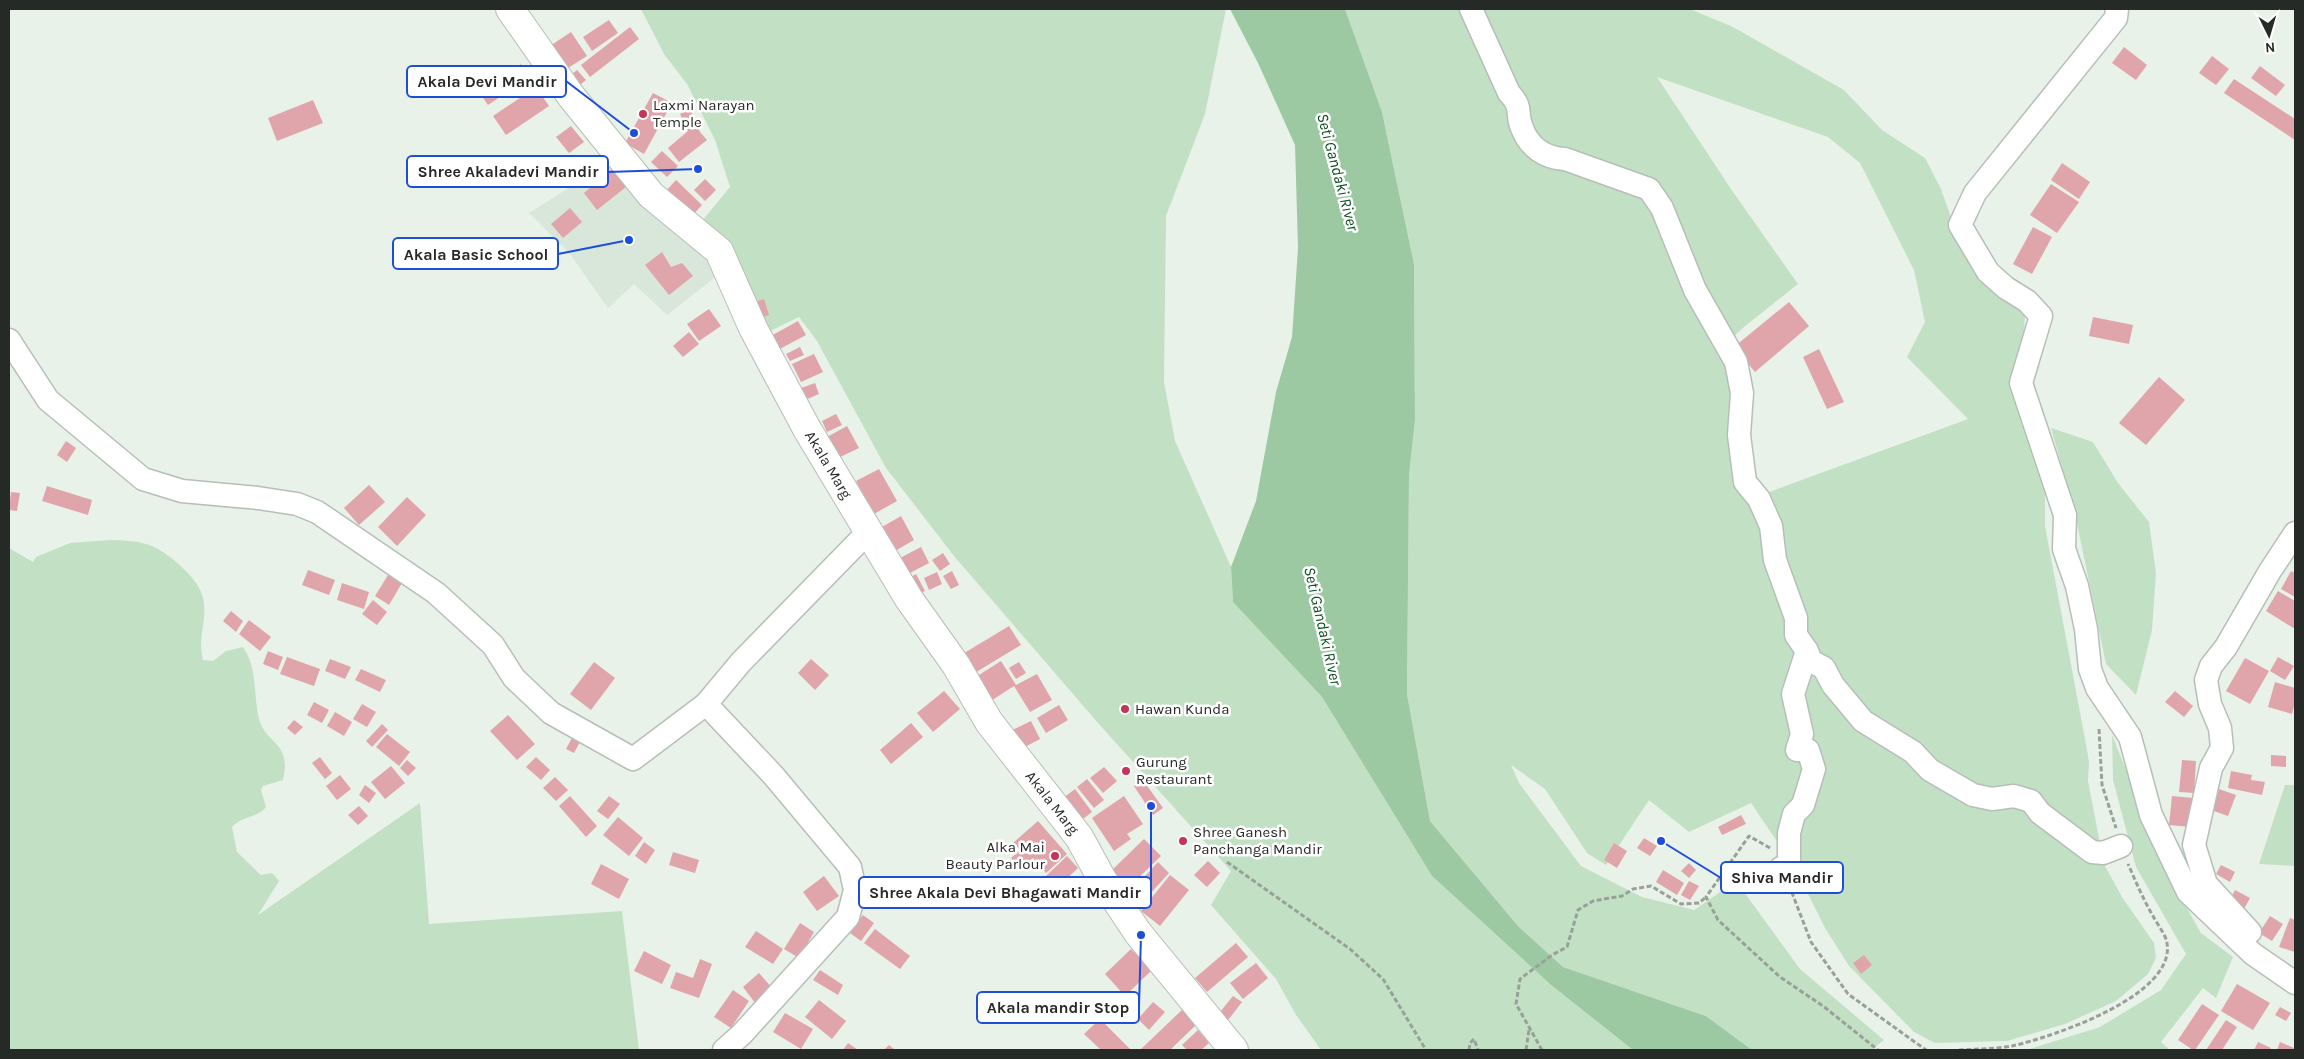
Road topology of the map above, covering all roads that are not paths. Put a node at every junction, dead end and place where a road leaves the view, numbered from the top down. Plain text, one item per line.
1 (510, 9) edge
2 (1470, 9) edge
3 (2117, 9) edge
4 (9, 340) edge
5 (869, 531) junction
6 (2295, 533) edge
7 (1807, 651) junction
8 (706, 704) junction
9 (2121, 846) road end
10 (1781, 868) road end
11 (2289, 978) edge
12 (724, 1050) edge
13 (1234, 1050) edge

1 - 5 main road, Akala Marg
2 - 7 street
3 - 11 street
4 - 8 street
5 - 8 street
5 - 13 main road, Akala Marg
6 - 11 street
7 - 9 street
7 - 10 street
8 - 12 street

